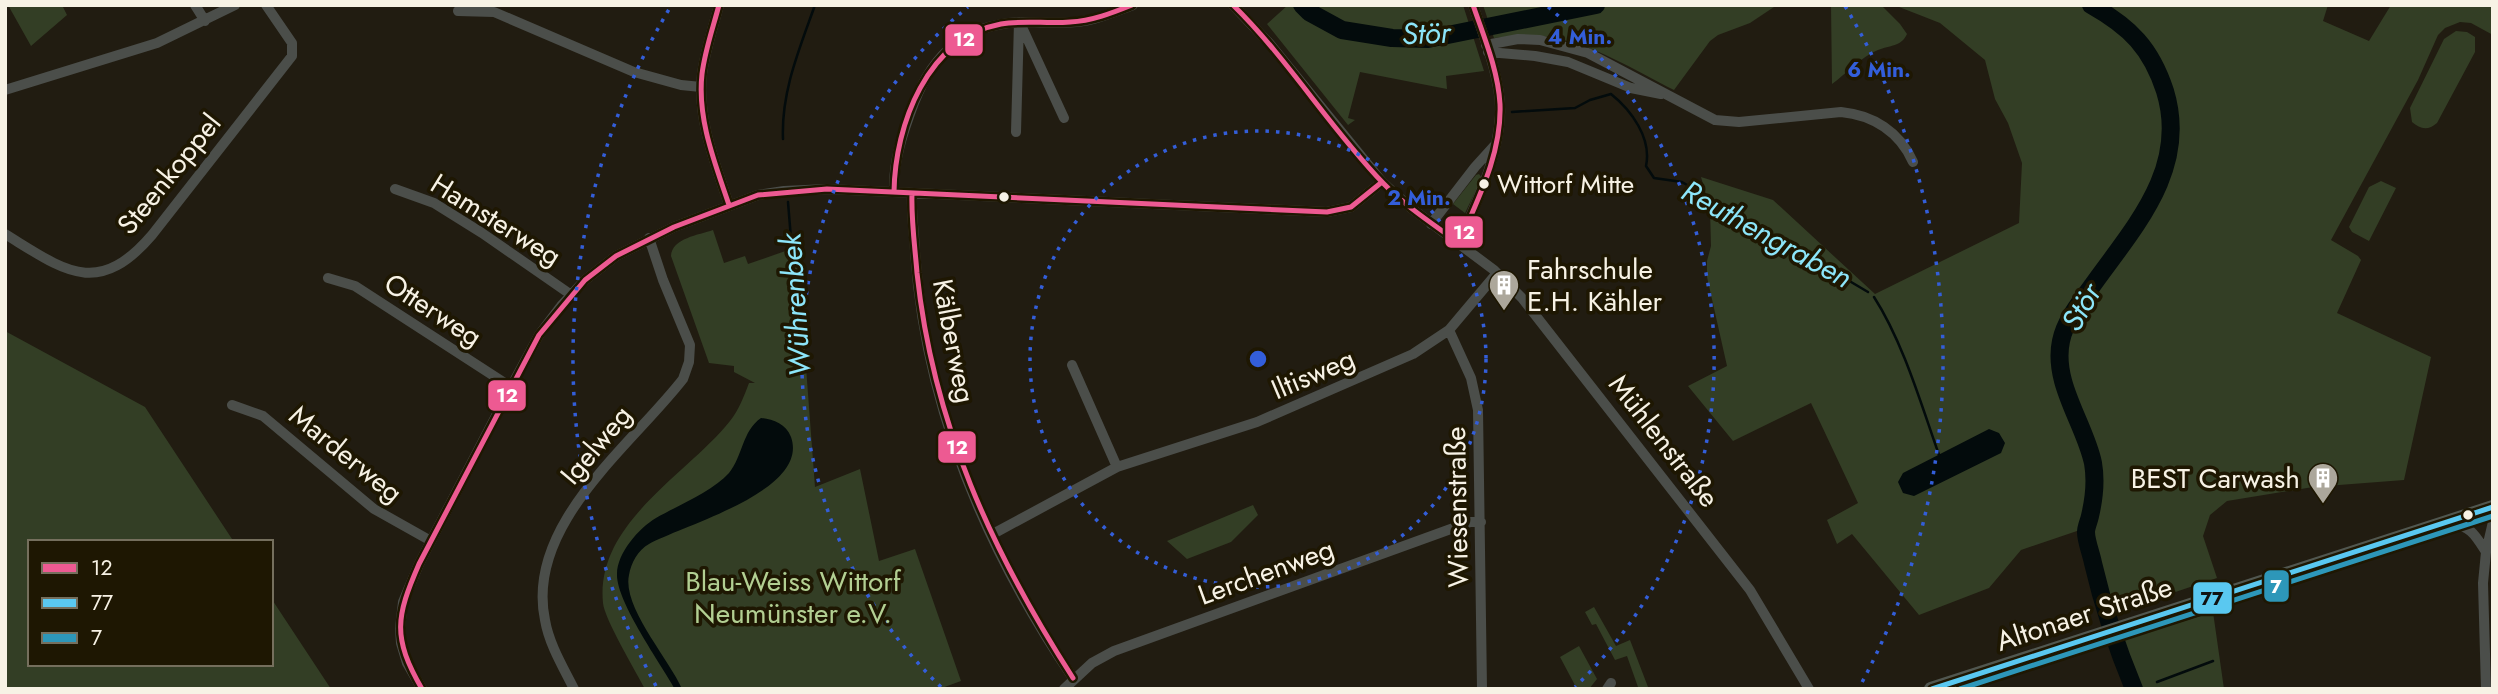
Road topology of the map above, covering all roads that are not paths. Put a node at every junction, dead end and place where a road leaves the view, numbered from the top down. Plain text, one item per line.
1 (195, 5) edge
2 (235, 5) edge
3 (266, 5) edge
4 (719, 5) edge
5 (1133, 5) edge
6 (1233, 5) edge
7 (1474, 5) edge
8 (458, 11) dead end
9 (205, 21) junction
10 (1019, 22) junction
11 (1486, 46) junction
12 (701, 87) junction
13 (5, 90) edge
14 (1664, 94) junction
15 (1064, 118) dead end
16 (1016, 132) dead end
17 (1496, 144) junction
18 (1913, 162) dead end
19 (1382, 182) junction
20 (396, 189) dead end
21 (894, 192) junction
22 (912, 193) junction
23 (729, 205) junction
24 (1431, 224) junction
25 (5, 234) edge
26 (649, 238) junction
27 (1459, 243) junction
28 (1497, 273) junction
29 (328, 278) dead end
30 (570, 294) junction
31 (1449, 330) junction
32 (1073, 365) dead end
33 (511, 387) junction
34 (232, 405) dead end
35 (1117, 467) junction
36 (2493, 508) edge
37 (1481, 522) junction
38 (2449, 522) junction
39 (2493, 523) edge
40 (991, 535) junction
41 (431, 541) junction
42 (2486, 552) junction
43 (2489, 676) edge
44 (1073, 678) junction
45 (422, 689) edge
46 (574, 689) edge
47 (1065, 689) edge
48 (1482, 689) edge
49 (1809, 689) edge
50 (1931, 689) edge
51 (2486, 689) edge

1 - 9 street
2 - 9 street
3 - 25 street, Steenkoppel
4 - 12 street
5 - 10 street
6 - 19 street, Mühlenstraße
7 - 11 street
8 - 12 street
9 - 13 street
10 - 15 street
10 - 16 street
10 - 21 street
11 - 14 street
11 - 14 street
11 - 17 street
12 - 23 street
14 - 18 street
17 - 24 street
17 - 27 street
19 - 22 street
19 - 24 street, Mühlenstraße
20 - 30 street, Hamsterweg
21 - 22 street
21 - 23 street
22 - 40 street, Kälberweg
23 - 26 street
24 - 27 street, Mühlenstraße
26 - 30 street
26 - 46 street, Igelweg
27 - 28 street, Mühlenstraße
28 - 31 street, Iltisweg
28 - 49 street, Mühlenstraße
29 - 33 street, Otterweg
30 - 33 street
31 - 35 street, Iltisweg
31 - 37 street, Wiesenstraße
32 - 35 street
33 - 41 street
34 - 41 street, Marderweg
35 - 40 street, Iltisweg
36 - 38 main road, Altonaer Straße
37 - 44 street, Lerchenweg
37 - 48 street, Wiesenstraße
38 - 42 street
38 - 50 main road, Altonaer Straße
39 - 42 street
40 - 44 street, Kälberweg
41 - 45 street
42 - 43 street
43 - 51 street
44 - 47 street, Lerchenweg

